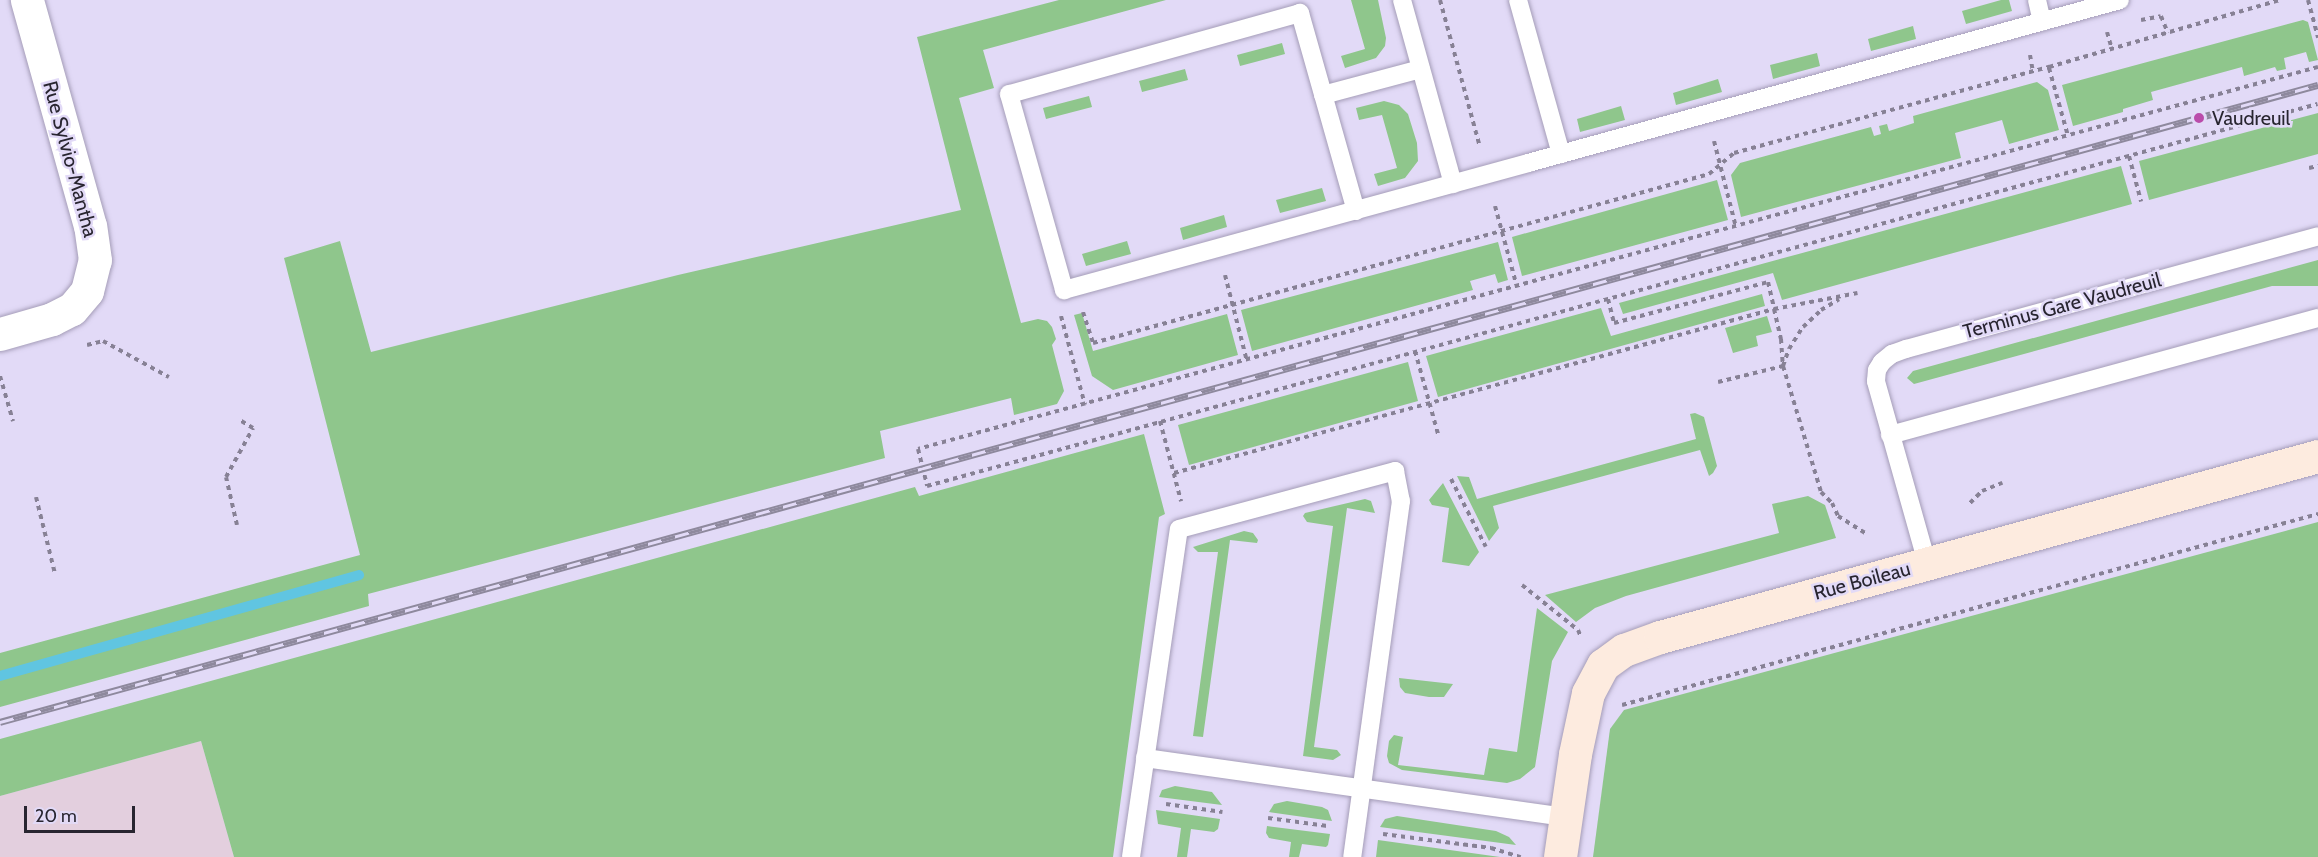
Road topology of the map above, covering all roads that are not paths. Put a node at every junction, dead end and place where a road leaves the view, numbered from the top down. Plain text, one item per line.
1 (27, 0) edge
2 (1402, 0) edge
3 (1518, 0) edge
4 (2037, 0) edge
5 (2120, 0) edge
6 (2042, 21) junction
7 (1421, 69) junction
8 (1323, 95) junction
9 (1560, 154) junction
10 (1453, 184) junction
11 (1356, 211) junction
12 (2318, 236) edge
13 (2318, 318) edge
14 (0, 334) edge
15 (1890, 435) junction
16 (2318, 456) edge
17 (1927, 563) junction
18 (1145, 758) junction
19 (1362, 787) junction
20 (1565, 817) junction
21 (1131, 857) edge
22 (1352, 857) edge
23 (1560, 857) edge

1 - 14 street, Rue Sylvio-Mantha
2 - 7 lane
3 - 9 lane
4 - 6 lane
5 - 6 lane
6 - 9 lane
7 - 8 lane
7 - 10 lane
8 - 11 lane
8 - 11 lane
9 - 10 lane
10 - 11 lane
12 - 15 lane, Terminus Gare Vaudreuil
13 - 15 lane
15 - 17 lane, Terminus Gare Vaudreuil
16 - 17 street, Rue Boileau
17 - 20 street, Rue Boileau
18 - 19 lane
18 - 19 lane
18 - 21 lane
19 - 20 lane
19 - 22 lane
20 - 23 street, Rue Boileau

